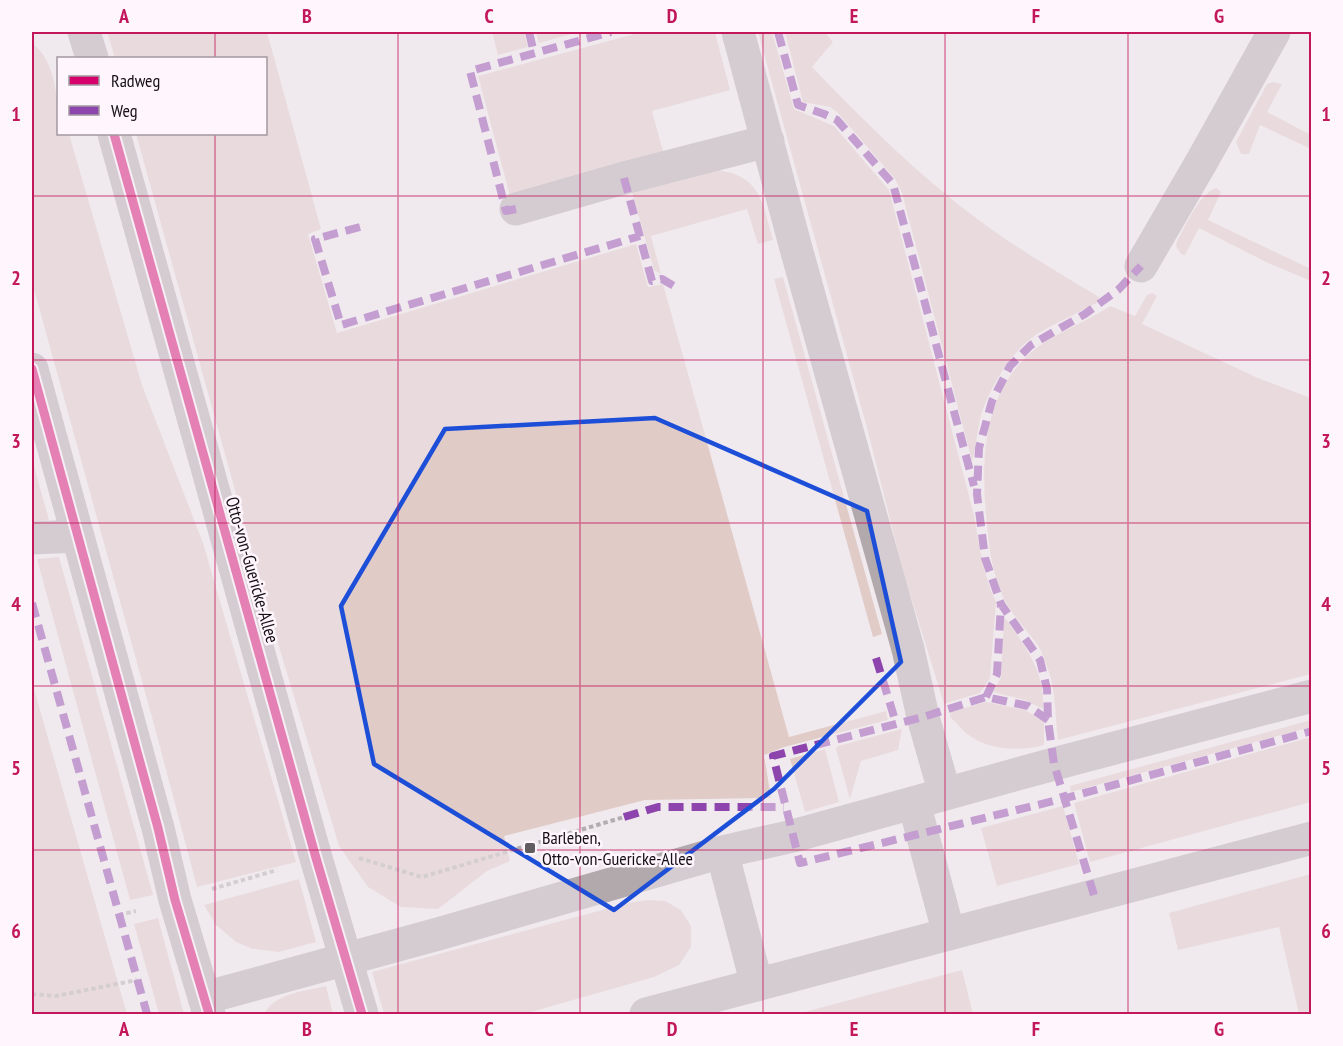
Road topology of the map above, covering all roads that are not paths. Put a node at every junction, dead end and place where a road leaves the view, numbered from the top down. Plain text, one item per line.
1 (84, 32) edge
2 (738, 32) edge
3 (1274, 32) edge
4 (92, 57) edge
5 (114, 135) edge
6 (768, 141) junction
7 (516, 209) dead end
8 (1141, 266) dead end
9 (32, 369) edge
10 (78, 536) junction
11 (32, 538) edge
12 (1311, 696) edge
13 (929, 799) junction
14 (1311, 837) edge
15 (722, 852) junction
16 (950, 934) junction
17 (347, 959) junction
18 (757, 985) junction
19 (207, 1006) edge
20 (362, 1014) edge
21 (646, 1014) edge

1 - 4 street
2 - 6 street
3 - 8 street
5 - 17 street, Otto-von-Guericke-Allee
6 - 7 street
6 - 13 street
9 - 10 street
10 - 11 street
10 - 19 street
12 - 13 street
13 - 15 street
13 - 16 street
14 - 16 street
15 - 17 street
15 - 18 street
16 - 18 street
17 - 19 street
17 - 20 street, Otto-von-Guericke-Allee
18 - 21 street

